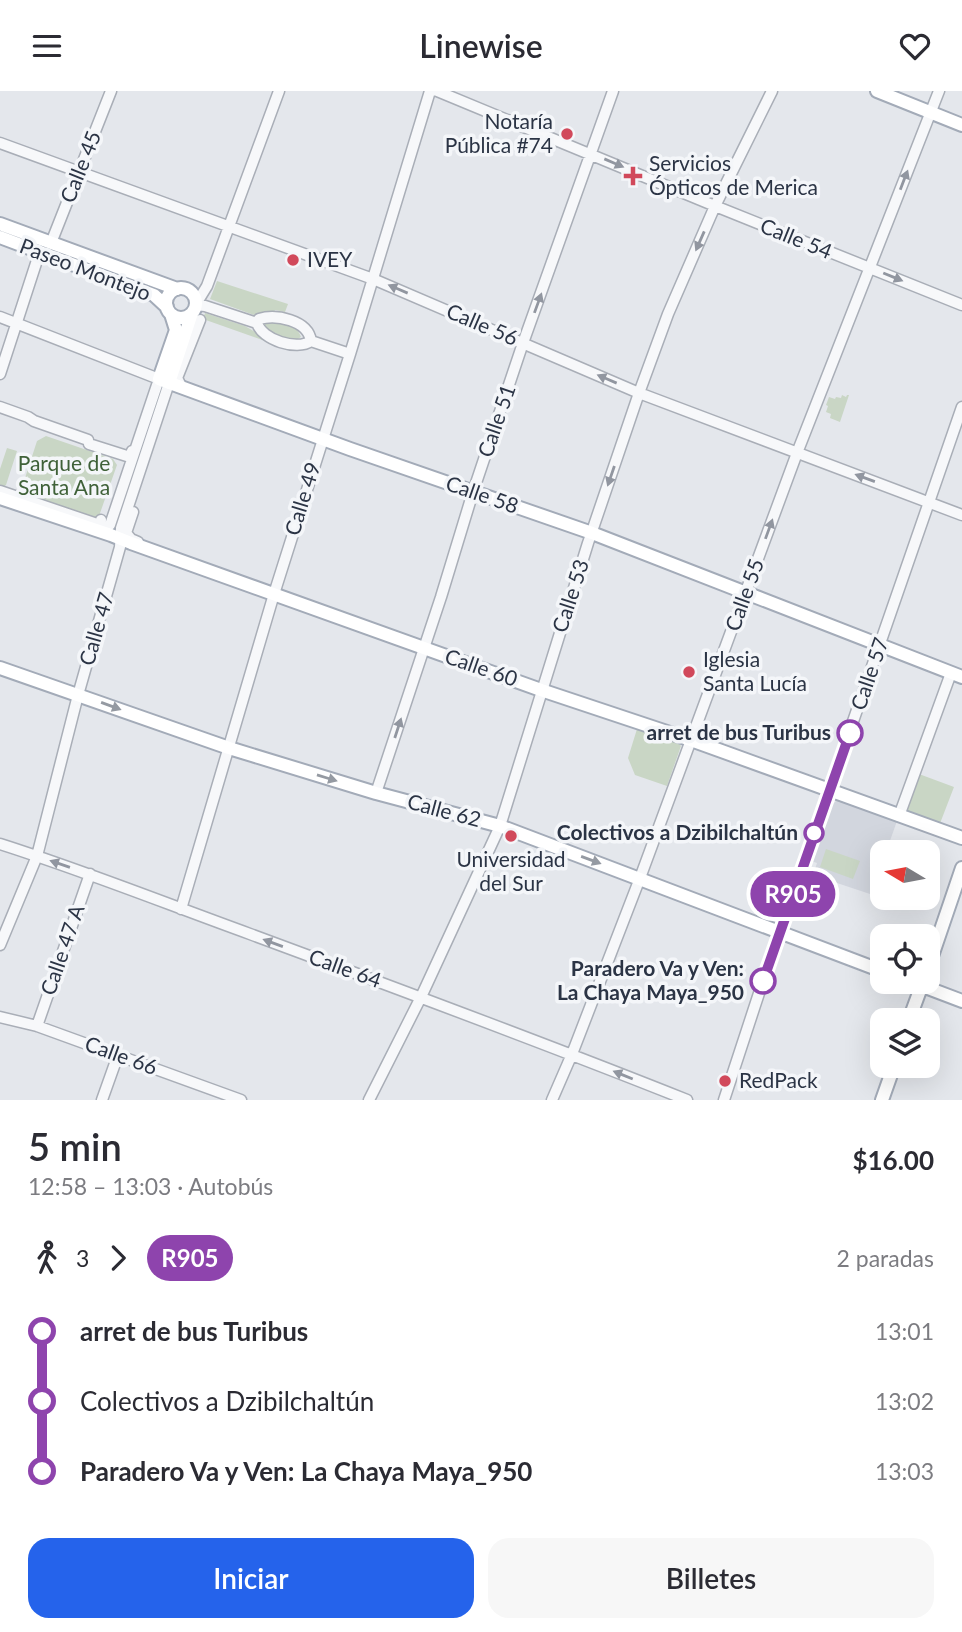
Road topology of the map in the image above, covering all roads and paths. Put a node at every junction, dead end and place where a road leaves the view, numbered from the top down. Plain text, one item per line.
1 (111, 91) edge
2 (277, 91) edge
3 (285, 91) edge
4 (430, 91) edge
5 (438, 91) edge
6 (613, 91) edge
7 (772, 91) edge
8 (877, 91) edge
9 (939, 91) edge
10 (931, 111) junction
11 (962, 125) edge
12 (0, 143) edge
13 (592, 154) junction
14 (79, 171) junction
15 (715, 206) junction
16 (232, 220) junction
17 (0, 224) edge
18 (0, 237) edge
19 (51, 243) junction
20 (40, 251) junction
21 (870, 268) junction
22 (373, 279) junction
23 (177, 289) junction
24 (962, 305) edge
25 (169, 311) junction
26 (196, 311) junction
27 (0, 317) edge
28 (16, 323) junction
29 (257, 323) junction
30 (312, 341) junction
31 (523, 343) junction
32 (350, 354) junction
33 (0, 375) edge
34 (168, 385) junction
35 (639, 393) junction
36 (0, 407) edge
37 (155, 407) junction
38 (962, 407) edge
39 (322, 439) junction
40 (797, 453) junction
41 (0, 491) edge
42 (472, 492) junction
43 (0, 501) edge
44 (929, 502) junction
45 (962, 515) edge
46 (100, 525) junction
47 (592, 533) junction
48 (120, 544) junction
49 (273, 593) junction
50 (746, 593) junction
51 (880, 646) junction
52 (424, 648) junction
53 (0, 669) edge
54 (956, 675) edge
55 (541, 690) junction
56 (78, 695) junction
57 (693, 738) junction
58 (229, 748) junction
59 (830, 791) junction
60 (376, 793) junction
61 (900, 814) junction
62 (499, 826) junction
63 (962, 838) edge
64 (0, 844) edge
65 (37, 856) junction
66 (962, 868) edge
67 (642, 872) junction
68 (90, 874) junction
69 (181, 909) junction
70 (780, 933) junction
71 (940, 933) edge
72 (0, 944) edge
73 (870, 967) edge
74 (940, 992) edge
75 (421, 997) junction
76 (962, 1001) edge
77 (0, 1017) edge
78 (37, 1026) junction
79 (572, 1054) junction
80 (118, 1055) junction
81 (890, 1078) edge
82 (102, 1100) edge
83 (241, 1100) edge
84 (369, 1100) edge
85 (552, 1100) edge
86 (687, 1100) edge
87 (724, 1100) edge
88 (882, 1100) edge

1 - 14 street, Calle 45
2 - 16 street, Calle 47
3 - 16 street
4 - 22 street, Calle 49
5 - 13 street, Calle 54
6 - 13 street, Calle 51
7 - 15 street, Calle 53
8 - 10 main road
9 - 10 street, Calle 55
10 - 11 main road
21 -> 10 street, Calle 55
12 - 14 street, Calle 56
13 -> 15 street, Calle 54
31 -> 13 street, Calle 51
14 - 16 street, Calle 56
14 - 19 street, Calle 45
15 - 21 street, Calle 54
15 -> 35 street, Calle 53
16 - 22 street, Calle 56
16 - 26 street, Calle 47
17 - 19 main road
18 - 20 main road, Paseo Montejo
19 - 23 main road
20 - 25 main road, Paseo Montejo
20 - 28 street
21 -> 24 street, Calle 54
21 - 40 street, Calle 55
31 -> 22 street, Calle 56
22 - 32 street, Calle 49
23 - 25 main road
23 - 26 main road
25 - 26 main road
25 - 34 main road, Calle 47
26 - 29 street
26 - 34 main road, Calle 47
27 - 28 street, Calle 58
28 - 33 street
28 - 34 street, Calle 58
29 - 30 street
29 - 30 street
30 - 32 street
35 -> 31 street, Calle 56
31 - 42 street, Calle 51
32 - 39 street, Calle 49
34 - 36 street
34 - 37 street, Calle 47
34 - 39 main road, Calle 58
34 - 49 street
35 - 40 street, Calle 56
35 -> 47 street, Calle 53
37 - 46 street, Calle 47
37 - 48 street, Calle 47
38 - 44 street, Calle 57
39 - 42 main road, Calle 58
39 - 49 street, Calle 49
44 -> 40 street, Calle 56
50 -> 40 street, Calle 55
41 - 46 street
42 - 47 main road, Calle 58
42 - 52 street, Calle 51
43 - 46 main road, Calle 60
43 - 48 street
44 - 45 street, Calle 56
44 - 51 street, Calle 57
46 - 48 main road, Calle 60
47 - 50 main road, Calle 58
47 - 55 street, Calle 53
48 - 49 main road, Calle 60
48 - 56 street, Calle 47
49 - 52 main road, Calle 60
49 - 58 street, Calle 49
50 - 51 main road, Calle 58
50 - 57 street, Calle 55
51 - 54 main road, Calle 58
51 - 59 street, Calle 57
52 - 55 main road, Calle 60
60 -> 52 street, Calle 51
53 - 56 main road, Calle 62
54 - 61 street
55 - 57 main road, Calle 60
55 - 62 street, Calle 53
55 - 67 street
56 -> 58 main road, Calle 62
56 - 65 street, Calle 47
57 - 59 main road, Calle 60
57 - 67 street, Calle 55
58 -> 60 main road, Calle 62
58 - 69 street, Calle 49
59 - 61 main road, Calle 60
59 - 63 street
59 - 67 street
59 - 70 street, Calle 57
60 - 62 main road, Calle 62
61 - 63 main road, Calle 60
62 -> 67 main road, Calle 62
62 - 75 street, Calle 53
64 - 65 street, Calle 64
68 -> 65 street, Calle 64
65 - 72 street, Calle 47
66 - 71 main road
67 - 70 main road, Calle 62
67 - 79 street, Calle 55
68 - 69 street, Calle 64
68 - 78 street, Calle 47 A
75 -> 69 street, Calle 64
70 - 73 main road, Calle 62
70 - 87 street, Calle 57
74 - 76 main road
75 - 79 street, Calle 64
75 - 84 street, Calle 53
77 - 78 street, Calle 66
78 - 80 street, Calle 66
79 - 85 street, Calle 55
86 -> 79 street, Calle 64
80 - 82 street
80 - 83 street, Calle 66
81 - 88 main road

